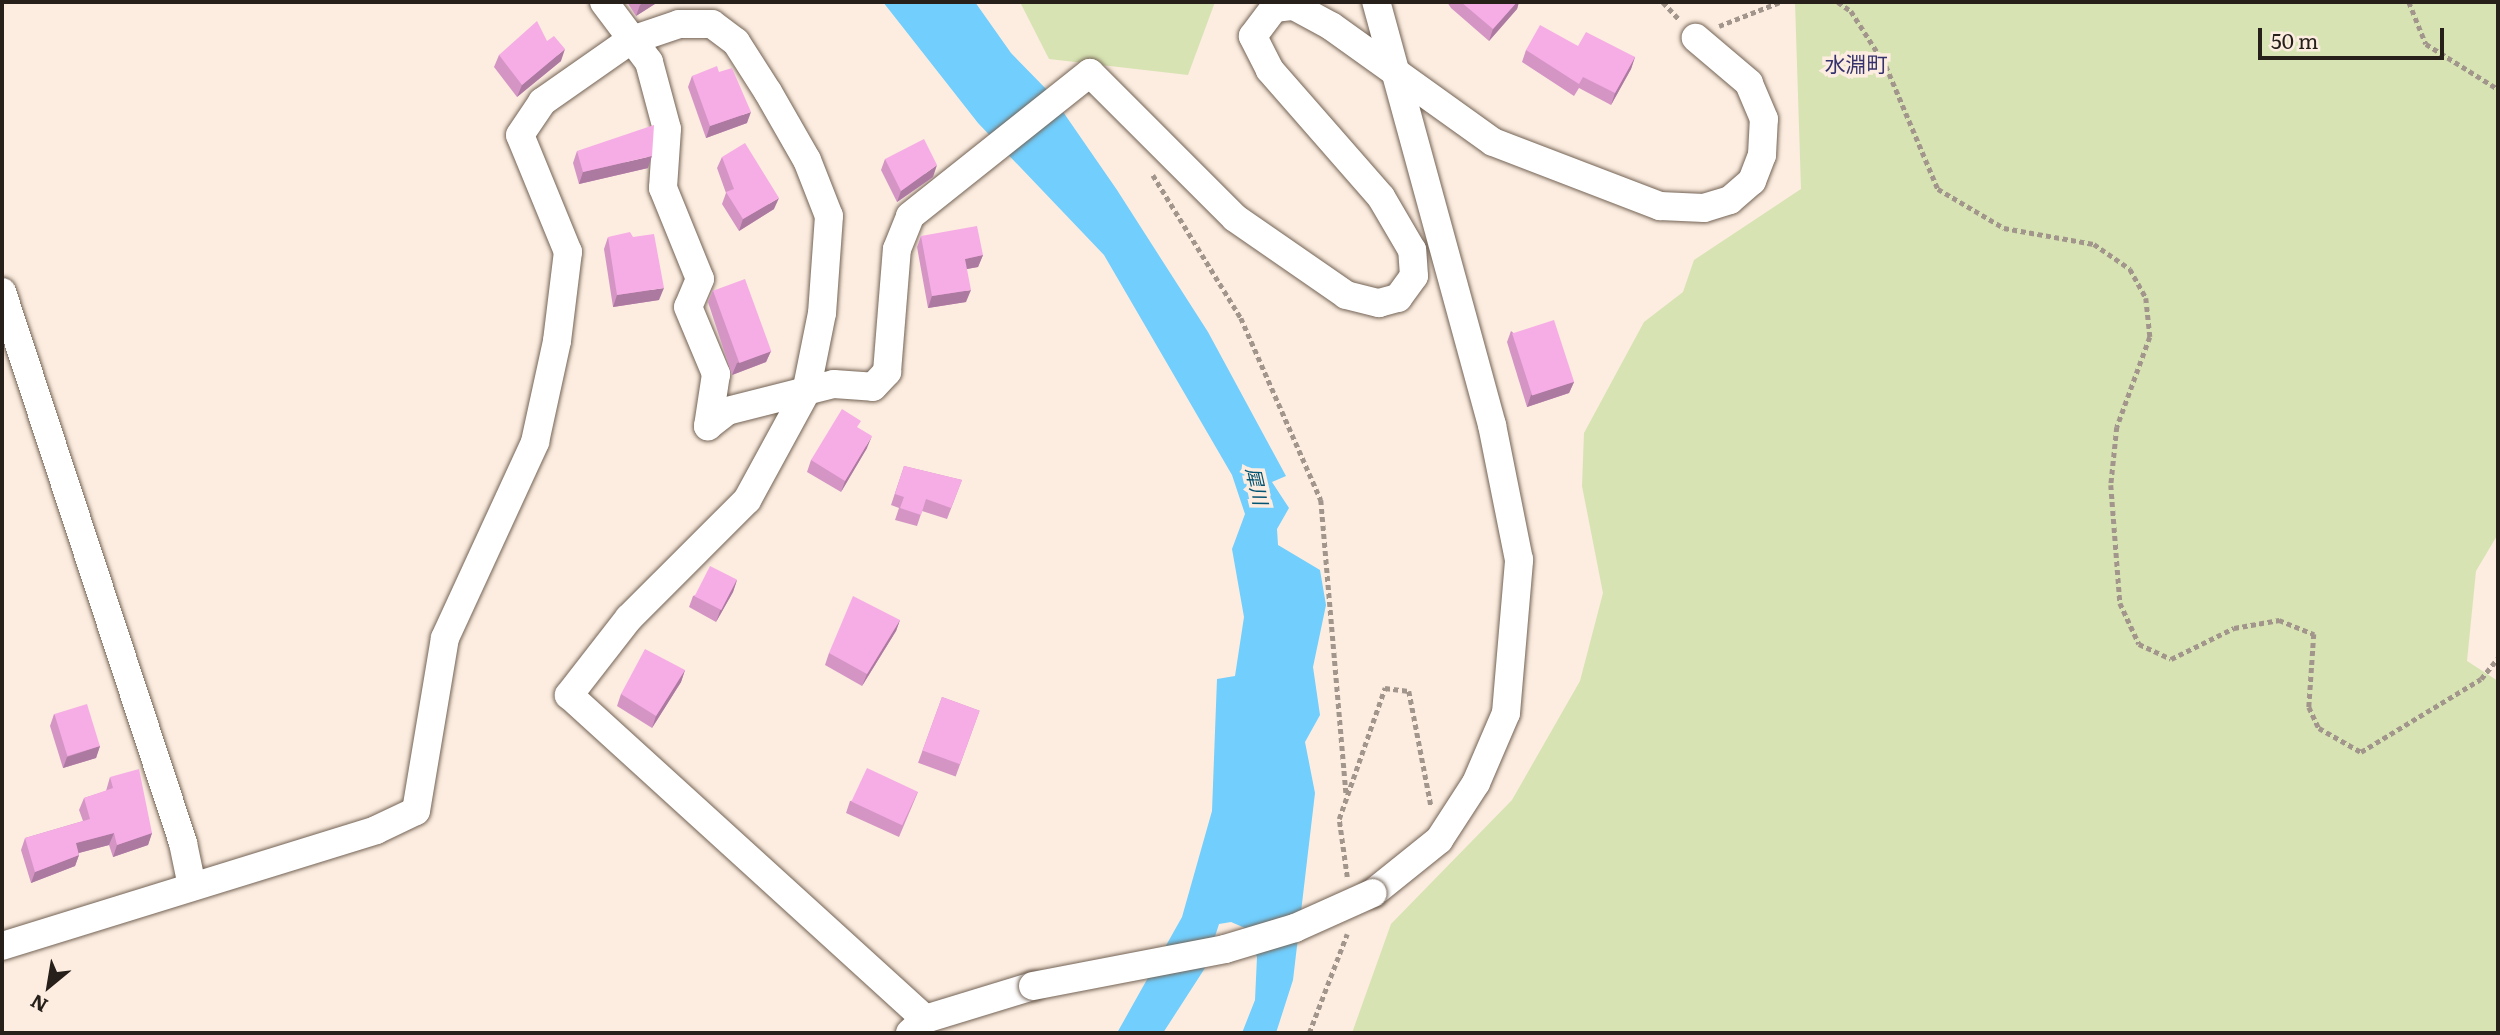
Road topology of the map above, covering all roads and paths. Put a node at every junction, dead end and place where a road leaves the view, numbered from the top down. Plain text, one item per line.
1 (604, 2) edge
2 (1376, 2) edge
3 (1780, 2) edge
4 (1838, 2) edge
5 (2409, 2) edge
6 (1696, 38) joint
7 (629, 41) junction
8 (1396, 75) junction
9 (2498, 89) edge
10 (1147, 166) dead end
11 (2, 292) edge
12 (806, 393) junction
13 (2498, 658) edge
14 (1346, 793) junction
15 (1439, 840) junction
16 (192, 886) junction
17 (1361, 889) junction
18 (1348, 928) dead end
19 (2, 946) edge
20 (917, 1026) edge
21 (1309, 1033) edge

1 - 7 street
2 - 8 street
3 - 6 path
4 - 13 path
5 - 9 path
6 - 8 street
7 - 12 street
7 - 12 street
7 - 16 street
8 - 12 street
8 - 15 street
10 - 14 path
11 - 16 street
12 - 20 street
14 - 15 path
14 - 17 path
15 - 17 street
16 - 19 street
17 - 20 street, bridge
18 - 21 path

